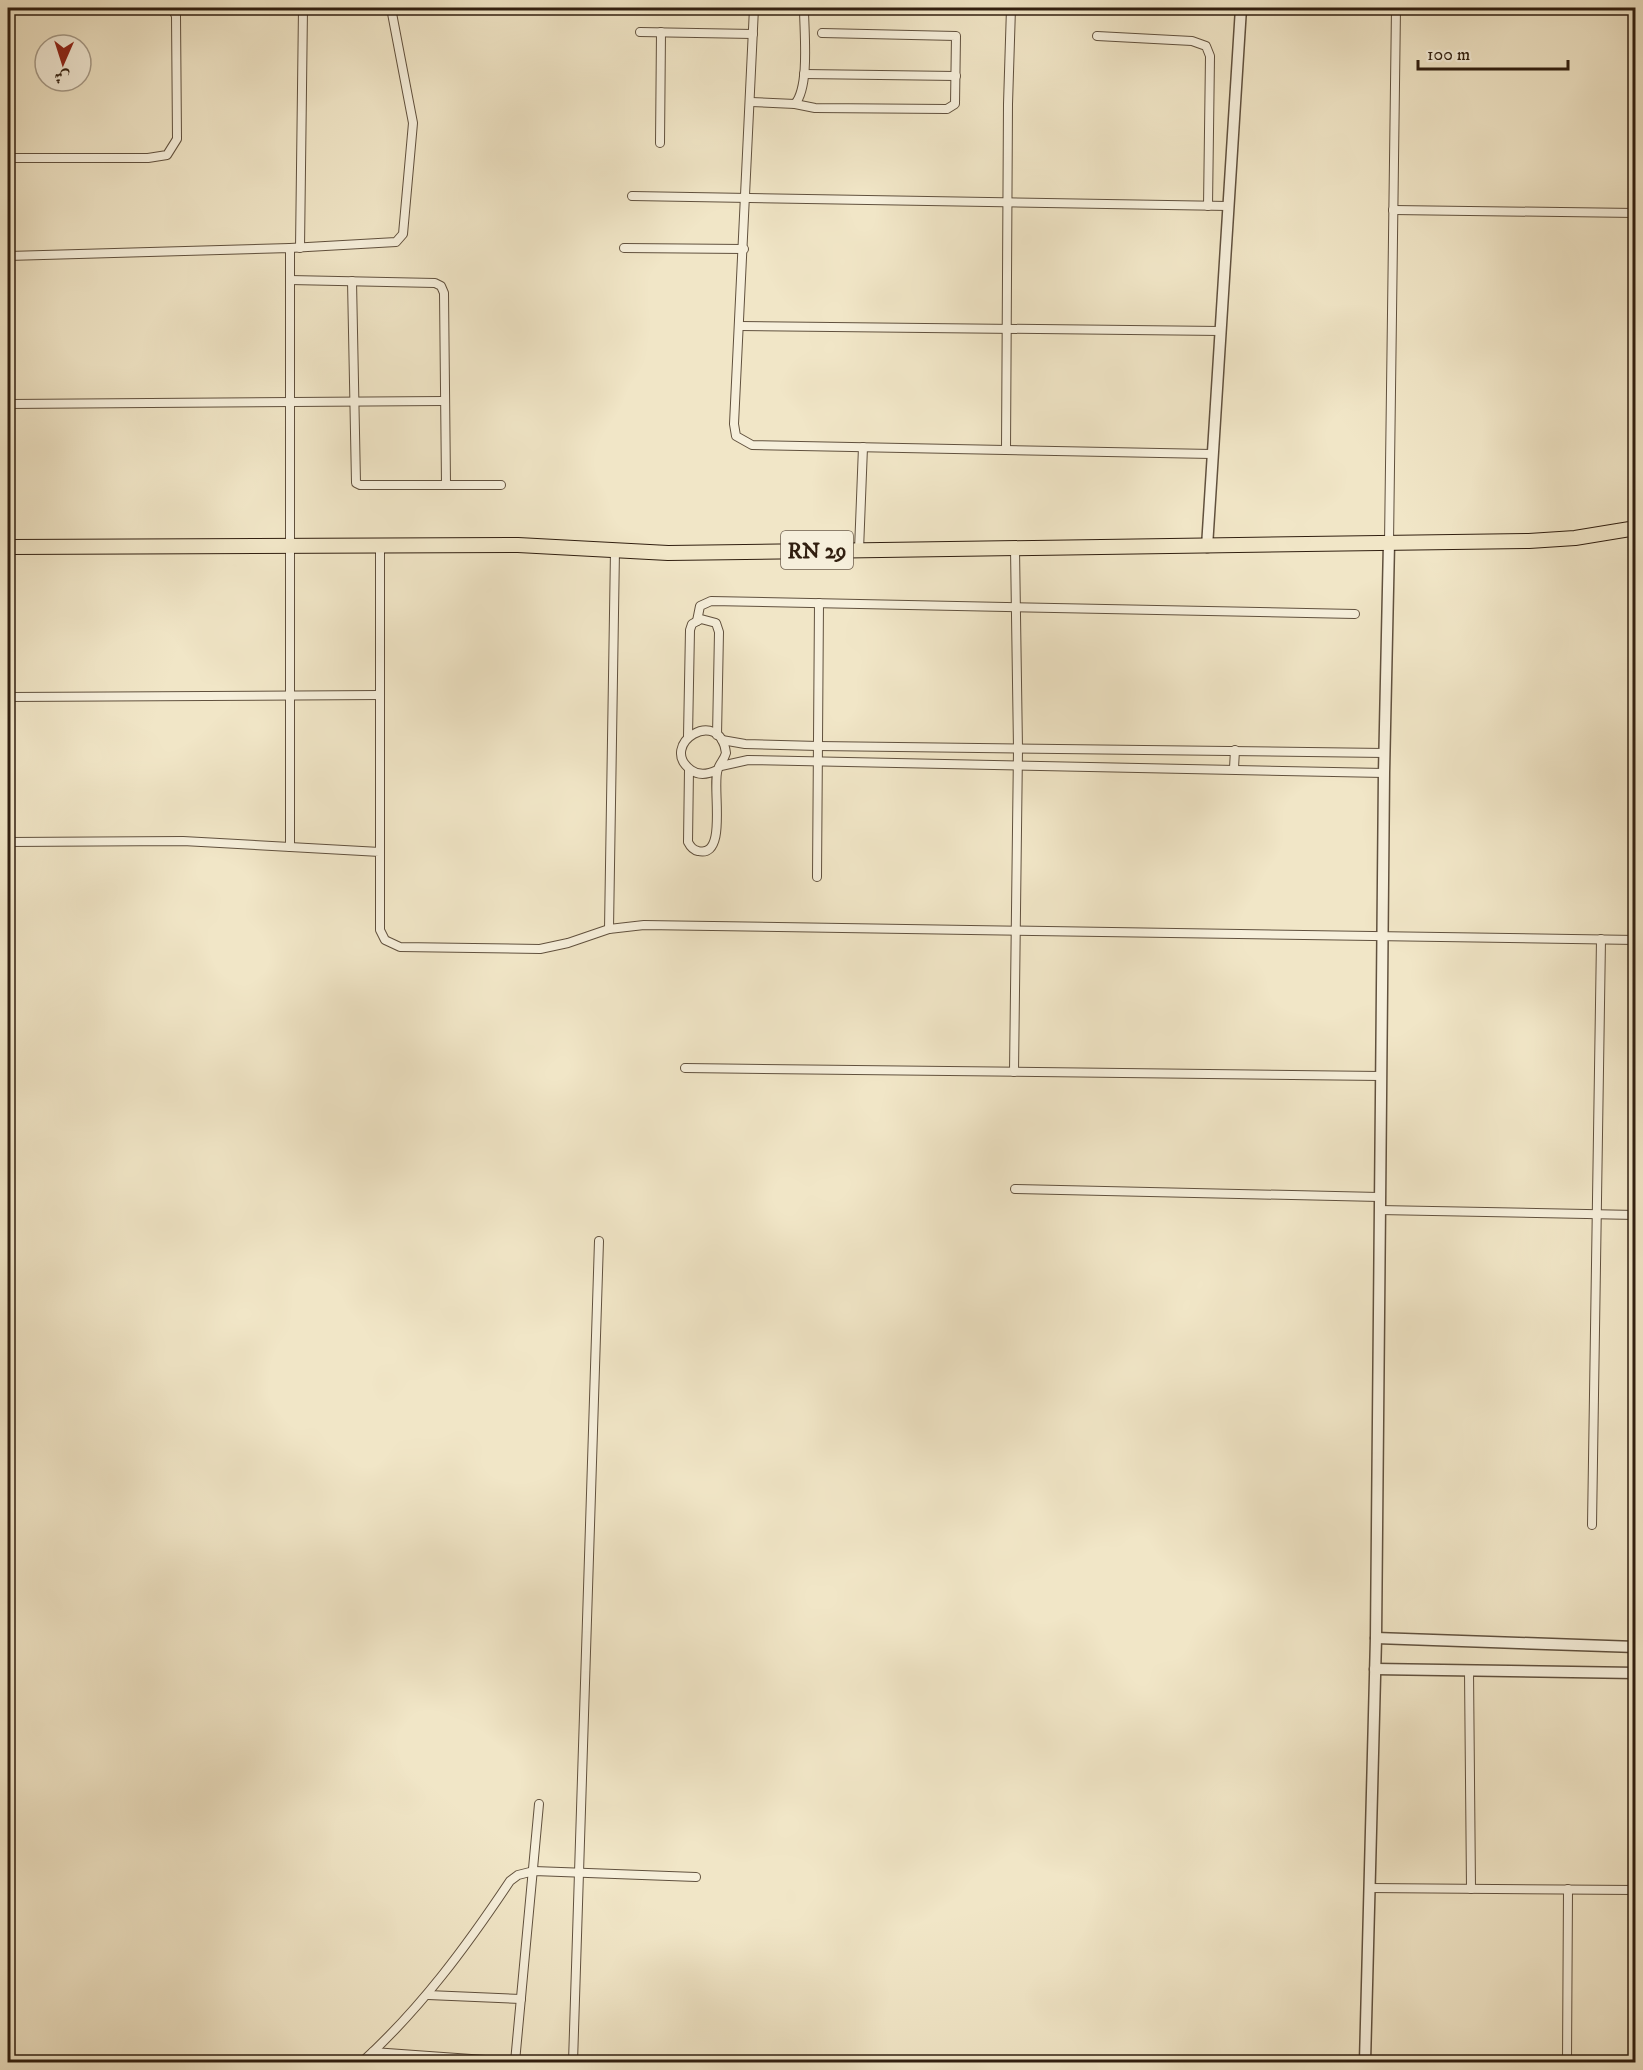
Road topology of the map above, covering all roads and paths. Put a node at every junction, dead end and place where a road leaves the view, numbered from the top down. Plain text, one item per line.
1 (172, 8) edge
2 (303, 8) edge
3 (391, 8) edge
4 (754, 8) edge
5 (804, 8) edge
6 (1011, 8) edge
7 (1241, 8) edge
8 (1396, 8) edge
9 (640, 32) dead end
10 (661, 32) junction
11 (822, 33) dead end
12 (753, 34) junction
13 (1097, 36) dead end
14 (804, 74) junction
15 (956, 76) junction
16 (751, 102) junction
17 (795, 104) junction
18 (660, 143) dead end
19 (8, 158) edge
20 (632, 196) dead end
21 (747, 198) junction
22 (1008, 204) junction
23 (1208, 206) junction
24 (1228, 206) junction
25 (1393, 210) junction
26 (1635, 213) edge
27 (290, 248) junction
28 (300, 248) junction
29 (624, 248) dead end
30 (744, 249) junction
31 (8, 256) edge
32 (290, 280) junction
33 (352, 281) junction
34 (740, 326) junction
35 (1006, 331) junction
36 (1221, 331) junction
37 (444, 401) junction
38 (352, 402) junction
39 (290, 403) junction
40 (8, 404) edge
41 (863, 447) junction
42 (1006, 450) junction
43 (1212, 454) junction
44 (446, 484) junction
45 (501, 485) dead end
46 (1632, 530) edge
47 (1389, 543) junction
48 (8, 547) edge
49 (292, 547) junction
50 (380, 547) junction
51 (1207, 547) junction
52 (1015, 549) junction
53 (615, 550) junction
54 (859, 550) junction
55 (819, 603) junction
56 (1016, 607) junction
57 (1355, 614) dead end
58 (696, 621) junction
59 (381, 695) junction
60 (291, 696) junction
61 (8, 697) edge
62 (688, 736) junction
63 (719, 737) junction
64 (818, 746) junction
65 (1018, 749) junction
66 (1235, 750) junction
67 (1385, 753) junction
68 (818, 762) junction
69 (1018, 765) junction
70 (719, 768) junction
71 (1234, 768) junction
72 (689, 769) junction
73 (1384, 773) junction
74 (8, 842) edge
75 (290, 847) junction
76 (380, 852) junction
77 (817, 877) dead end
78 (609, 929) junction
79 (1015, 931) junction
80 (1382, 936) junction
81 (1601, 939) junction
82 (1635, 940) edge
83 (685, 1068) dead end
84 (1014, 1072) junction
85 (1381, 1076) junction
86 (1015, 1190) dead end
87 (1379, 1197) junction
88 (1379, 1210) junction
89 (1597, 1214) junction
90 (1635, 1215) edge
91 (599, 1241) dead end
92 (1592, 1526) dead end
93 (1376, 1638) junction
94 (1635, 1647) edge
95 (1375, 1669) junction
96 (1469, 1671) junction
97 (1635, 1673) edge
98 (539, 1804) dead end
99 (534, 1871) junction
100 (577, 1874) junction
101 (696, 1877) dead end
102 (1370, 1888) junction
103 (1471, 1889) junction
104 (1568, 1889) junction
105 (1635, 1890) edge
106 (428, 1995) junction
107 (521, 1999) junction
108 (373, 2052) junction
109 (362, 2062) edge
110 (515, 2062) edge
111 (573, 2062) edge
112 (1365, 2062) edge
113 (1567, 2062) edge

1 - 19 street
2 - 28 street
3 - 28 street
4 - 12 street
5 - 14 street
6 - 22 street
7 - 24 street
8 - 25 street
9 - 10 street
10 - 12 street
10 - 18 street
11 - 15 street
12 - 16 street
13 - 23 street
14 - 15 street
14 - 17 street
15 - 17 street
16 - 17 street
16 - 21 street
20 - 21 street
21 - 22 street
21 - 30 street
22 - 23 street
22 - 35 street
23 - 24 street
24 - 36 street
25 - 26 street
25 - 47 street
27 - 28 street
27 - 31 street
27 - 32 street
29 - 30 street
30 - 34 street
32 - 33 street
32 - 39 street
33 - 37 street
33 - 38 street
34 - 35 street
34 - 41 street
35 - 36 street
35 - 42 street
36 - 43 street
37 - 38 street
37 - 44 street
38 - 39 street
38 - 44 street
39 - 40 street
39 - 49 street
41 - 42 street
41 - 54 street
42 - 43 street
43 - 51 street
44 - 45 street
46 - 47 main road, RN 29
47 - 51 main road, RN 29
47 - 67 street
48 - 49 main road, RN 29
49 - 50 main road, RN 29
49 - 60 street
50 - 53 main road, RN 29
50 - 59 street
51 - 52 main road, RN 29
52 - 54 main road, RN 29
52 - 56 street
53 - 54 main road, RN 29
53 - 78 street
55 - 56 street
55 - 58 street
55 - 64 street
56 - 57 street
56 - 65 street
58 - 62 street
58 - 63 street
59 - 60 street
59 - 76 street
60 - 61 street
60 - 75 street
62 - 63 street
62 - 72 street
63 - 64 street
63 - 70 street
64 - 65 street
64 - 68 street
65 - 66 street
65 - 69 street
66 - 67 street
66 - 71 street
67 - 73 street
68 - 69 street
68 - 70 street
68 - 77 street
69 - 71 street
69 - 79 street
70 - 72 street
70 - 72 street
71 - 73 street
73 - 80 street
74 - 75 street
75 - 76 street
76 - 78 street
78 - 79 street
79 - 80 street
79 - 84 street
80 - 81 street
80 - 85 street
81 - 82 street
81 - 89 street
83 - 84 street
84 - 85 street
85 - 87 street
86 - 87 street
87 - 88 street
88 - 89 street
88 - 93 street
89 - 90 street
89 - 92 street
91 - 100 street
93 - 94 street
93 - 95 street
95 - 96 street
95 - 102 street
96 - 97 street
96 - 103 street
98 - 99 street
99 - 100 street
99 - 106 street
99 - 107 street
100 - 101 street
100 - 111 street
102 - 103 street
102 - 112 street
103 - 104 street
104 - 105 street
104 - 113 street
106 - 107 street
106 - 108 street
107 - 110 street
108 - 109 street
108 - 110 street

